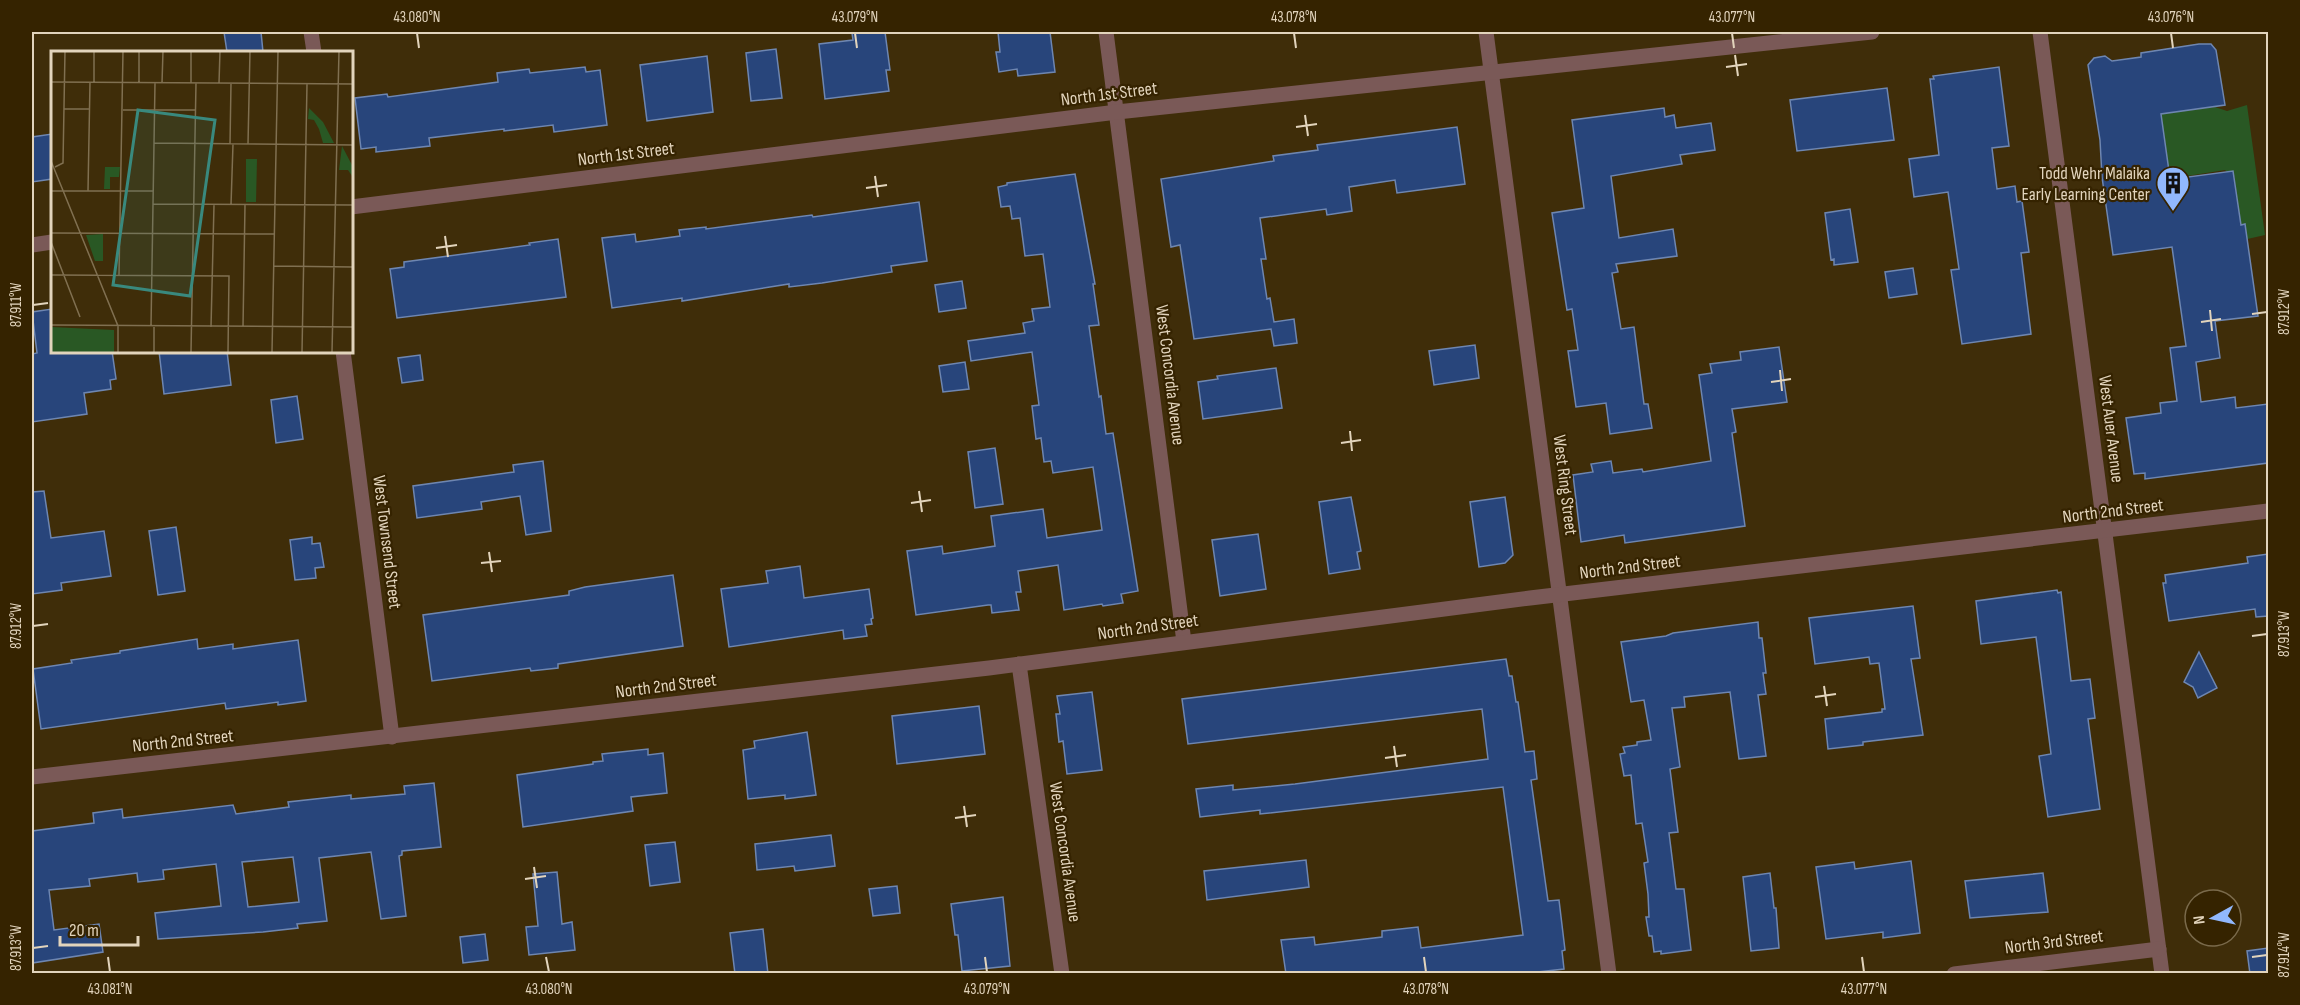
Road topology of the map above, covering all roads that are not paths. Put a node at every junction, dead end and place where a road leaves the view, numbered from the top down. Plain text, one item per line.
1 (311, 32) edge
2 (1106, 32) edge
3 (1486, 32) edge
4 (1872, 32) edge
5 (2040, 32) edge
6 (314, 51) edge
7 (1492, 74) junction
8 (1117, 112) junction
9 (352, 207) edge
10 (51, 242) edge
11 (32, 244) edge
12 (343, 352) edge
13 (2268, 511) edge
14 (2105, 532) junction
15 (1560, 595) junction
16 (1184, 642) junction
17 (1019, 664) junction
18 (392, 737) junction
19 (32, 777) edge
20 (2159, 949) junction
21 (1062, 974) edge
22 (1609, 974) edge
23 (1954, 974) edge
24 (2162, 974) edge

1 - 6 street
2 - 8 street, West Concordia Avenue
3 - 7 street, West Ring Street
4 - 7 street, North 1st Street
5 - 14 street, West Auer Avenue
7 - 8 street, North 1st Street
7 - 15 street, West Ring Street
8 - 9 street, North 1st Street
8 - 16 street, West Concordia Avenue
10 - 11 street
12 - 18 street, West Townsend Street
13 - 14 street, North 2nd Street
14 - 15 street, North 2nd Street
14 - 20 street, West Auer Avenue
15 - 16 street, North 2nd Street
15 - 22 street, West Ring Street
16 - 17 street, North 2nd Street
17 - 18 street, North 2nd Street
17 - 21 street, West Concordia Avenue
18 - 19 street, North 2nd Street
20 - 23 street, North 3rd Street
20 - 24 street, West Auer Avenue

